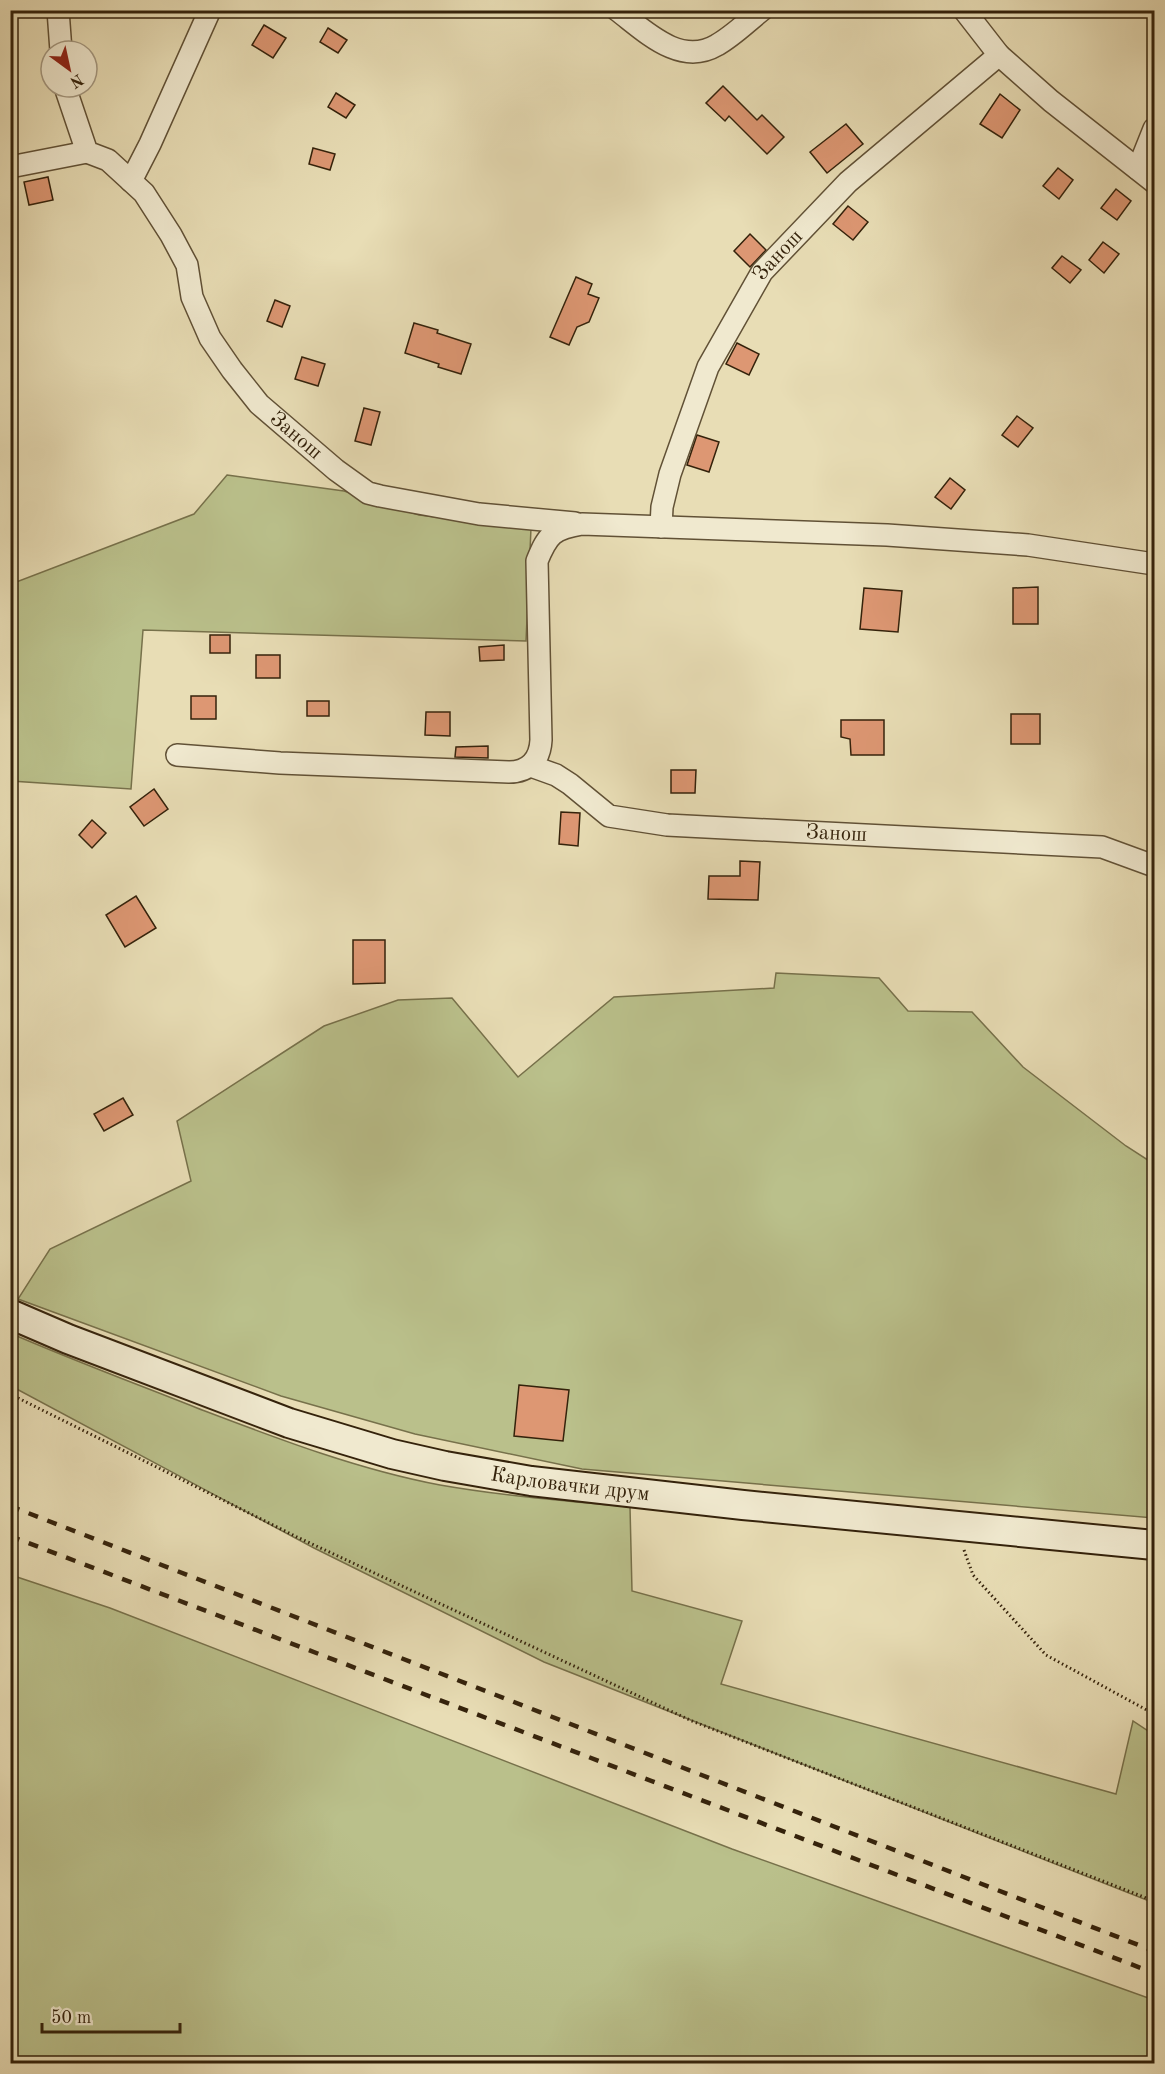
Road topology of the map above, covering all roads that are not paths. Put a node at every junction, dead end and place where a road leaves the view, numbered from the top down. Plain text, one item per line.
1 (58, 10) edge
2 (210, 10) edge
3 (617, 10) edge
4 (762, 10) edge
5 (964, 10) edge
6 (60, 39) edge
7 (999, 55) junction
8 (69, 99) edge
9 (1155, 129) edge
10 (87, 152) junction
11 (10, 167) edge
12 (1138, 169) junction
13 (131, 181) junction
14 (1155, 182) edge
15 (582, 524) junction
16 (661, 527) junction
17 (1155, 564) edge
18 (177, 755) dead end
19 (531, 766) junction
20 (1155, 866) edge
21 (10, 1314) edge
22 (1155, 1545) edge

1 - 6 street
2 - 13 street
3 - 4 street
5 - 7 street
7 - 12 street
7 - 16 street, Занош
8 - 10 street
9 - 12 street
10 - 11 street
10 - 13 street, Занош
12 - 14 street
13 - 15 street, Занош
15 - 16 street, Занош
15 - 19 street, Занош
16 - 17 street, Занош
18 - 19 street
19 - 20 street, Занош
21 - 22 main road, Карловачки друм

